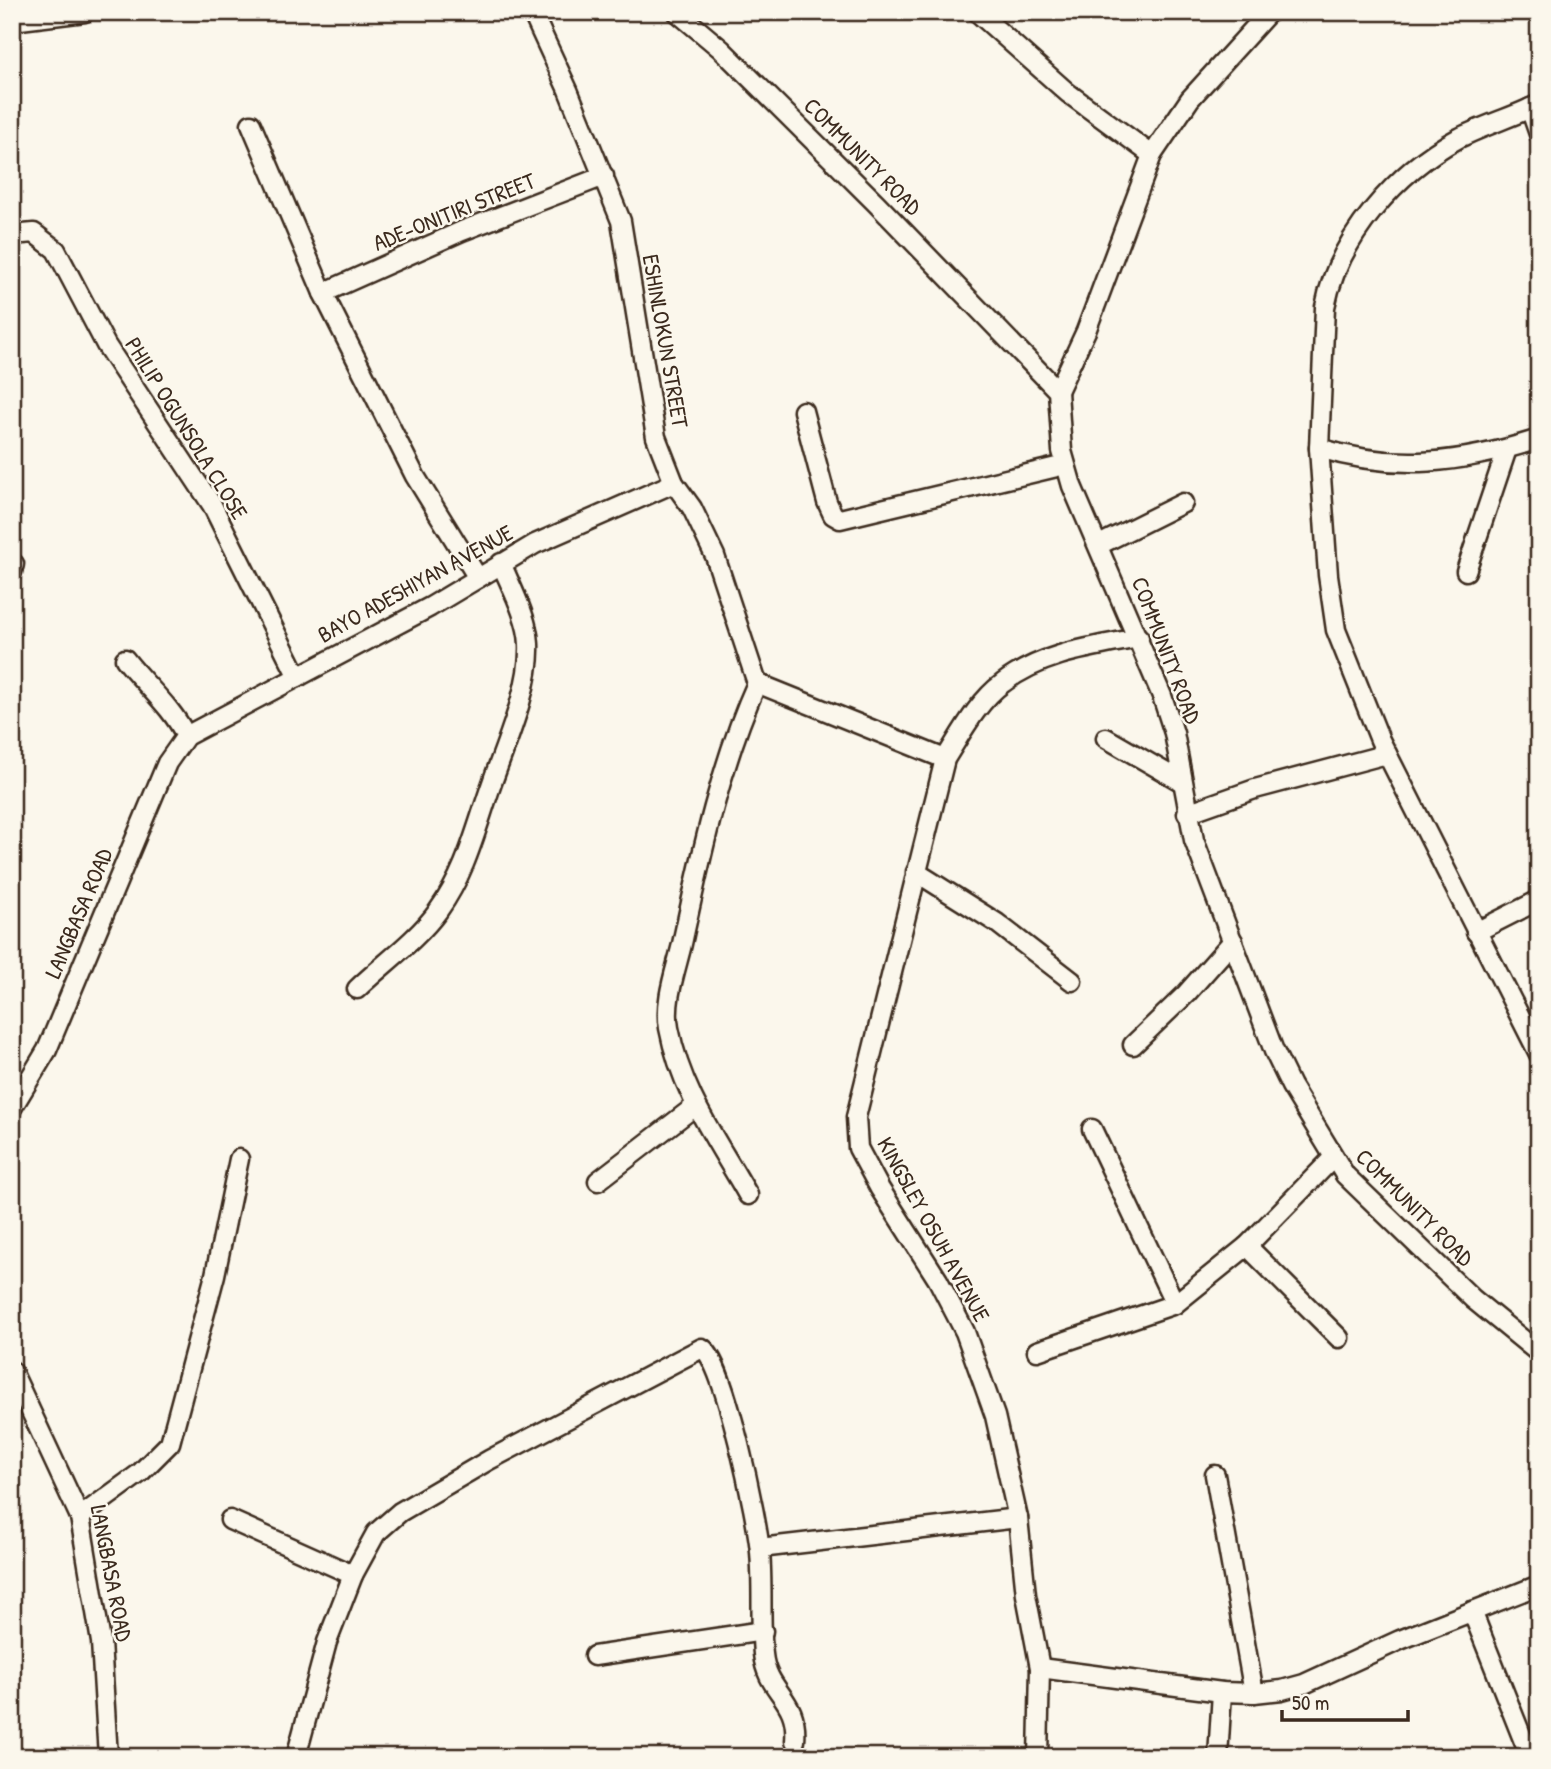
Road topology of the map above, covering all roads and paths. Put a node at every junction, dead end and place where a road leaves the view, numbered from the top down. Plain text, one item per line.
1 (85, 12) edge
2 (533, 12) edge
3 (677, 12) edge
4 (976, 12) edge
5 (1269, 12) edge
6 (12, 21) edge
7 (1534, 106) edge
8 (251, 124) dead end
9 (1539, 134) edge
10 (1152, 155) junction
11 (604, 176) junction
12 (12, 235) edge
13 (323, 293) junction
14 (1058, 391) junction
15 (803, 411) dead end
16 (1539, 439) edge
17 (1319, 448) junction
18 (1507, 449) junction
19 (1065, 465) junction
20 (674, 483) junction
21 (1183, 503) dead end
22 (1099, 545) junction
23 (501, 563) junction
24 (1466, 571) dead end
25 (478, 578) junction
26 (1139, 638) junction
27 (125, 659) dead end
28 (298, 677) junction
29 (757, 683) junction
30 (186, 736) junction
31 (1106, 738) dead end
32 (1387, 754) junction
33 (944, 760) junction
34 (1182, 782) junction
35 (1187, 813) junction
36 (916, 872) junction
37 (1539, 900) edge
38 (1476, 932) junction
39 (1233, 941) junction
40 (1072, 981) dead end
41 (357, 989) dead end
42 (1133, 1045) dead end
43 (1539, 1054) edge
44 (694, 1107) junction
45 (12, 1108) edge
46 (1092, 1129) dead end
47 (239, 1159) dead end
48 (1332, 1159) junction
49 (598, 1181) dead end
50 (748, 1195) dead end
51 (1247, 1246) junction
52 (1175, 1304) junction
53 (1339, 1338) dead end
54 (1037, 1351) dead end
55 (1539, 1353) edge
56 (12, 1371) edge
57 (1215, 1475) dead end
58 (80, 1517) junction
59 (1018, 1518) junction
60 (230, 1520) dead end
61 (760, 1548) junction
62 (353, 1575) junction
63 (1539, 1585) edge
64 (1472, 1611) junction
65 (763, 1631) junction
66 (594, 1656) dead end
67 (1040, 1668) junction
68 (1222, 1692) junction
69 (1254, 1693) junction
70 (795, 1741) dead end
71 (108, 1757) edge
72 (296, 1757) edge
73 (1038, 1757) edge
74 (1218, 1757) edge
75 (1530, 1757) edge

1 - 6 street
2 - 11 street, ESHINLOKUN STREET
3 - 14 street, COMMUNITY ROAD
4 - 10 street
5 - 10 street
7 - 9 street
7 - 17 street
8 - 13 street
10 - 14 street
11 - 13 street, ADE-ONITIRI STREET
11 - 20 street, ESHINLOKUN STREET
12 - 28 street, PHILIP OGUNSOLA CLOSE
13 - 25 street
14 - 19 street, COMMUNITY ROAD
15 - 19 street
16 - 18 street
17 - 18 street
17 - 32 street
18 - 24 street
19 - 22 street, COMMUNITY ROAD
20 - 23 street, BAYO ADESHIYAN AVENUE
20 - 29 street, ESHINLOKUN STREET
21 - 22 street
22 - 26 street, COMMUNITY ROAD
23 - 25 street, BAYO ADESHIYAN AVENUE
23 - 41 street
25 - 28 street, BAYO ADESHIYAN AVENUE
26 - 33 street, KINGSLEY OSUH AVENUE
26 - 34 street, COMMUNITY ROAD
27 - 30 street
28 - 30 street, BAYO ADESHIYAN AVENUE
29 - 33 street
29 - 44 street
30 - 45 street, LANGBASA ROAD
31 - 34 street
32 - 35 street
32 - 38 street
33 - 36 street, KINGSLEY OSUH AVENUE
34 - 35 street, COMMUNITY ROAD
35 - 39 street, COMMUNITY ROAD
36 - 40 street
36 - 59 street, KINGSLEY OSUH AVENUE
37 - 38 street
38 - 43 street
39 - 42 street
39 - 48 street, COMMUNITY ROAD
44 - 49 street
44 - 50 street
46 - 52 street
47 - 58 street
48 - 51 street
48 - 55 street, COMMUNITY ROAD
51 - 52 street
51 - 53 street
52 - 54 street
56 - 58 street, LANGBASA ROAD
57 - 69 street
58 - 71 street, LANGBASA ROAD
59 - 61 street
59 - 67 street, KINGSLEY OSUH AVENUE
60 - 62 street
61 - 62 street
61 - 65 street
62 - 72 street
63 - 64 street
64 - 69 street
64 - 75 street
65 - 66 street
65 - 70 street
67 - 68 street
67 - 73 street, KINGSLEY OSUH AVENUE
68 - 69 street
68 - 74 street

